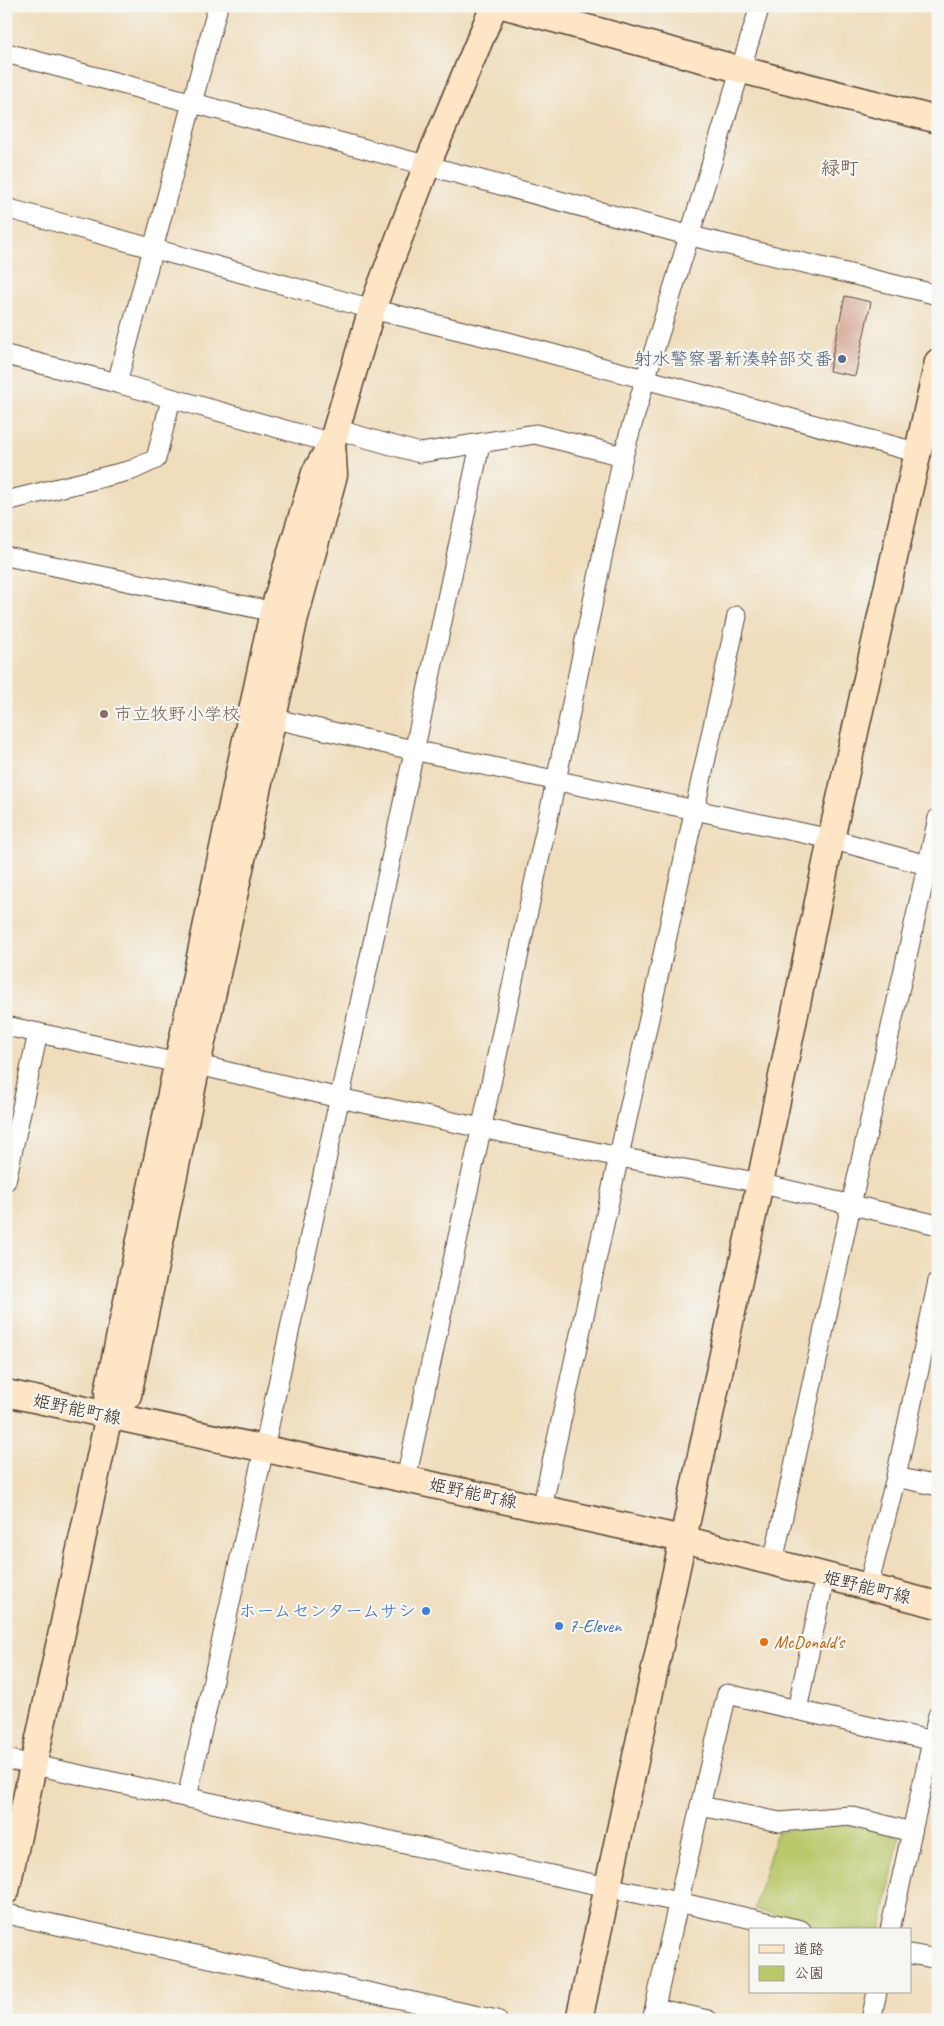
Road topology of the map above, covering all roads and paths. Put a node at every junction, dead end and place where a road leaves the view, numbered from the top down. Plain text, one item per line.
1 (218, 6) edge
2 (494, 6) edge
3 (506, 6) edge
4 (760, 6) edge
5 (6, 53) edge
6 (742, 70) junction
7 (192, 104) junction
8 (938, 120) edge
9 (427, 165) junction
10 (6, 208) edge
11 (691, 236) junction
12 (154, 248) junction
13 (938, 295) edge
14 (372, 309) junction
15 (6, 355) edge
16 (938, 362) edge
17 (645, 380) junction
18 (117, 383) junction
19 (172, 399) junction
20 (334, 435) junction
21 (480, 445) junction
22 (919, 453) junction
23 (623, 456) junction
24 (6, 501) edge
25 (6, 556) edge
26 (284, 614) junction
27 (737, 616) dead end
28 (262, 716) junction
29 (413, 750) junction
30 (556, 781) junction
31 (695, 810) junction
32 (938, 818) edge
33 (831, 839) junction
34 (933, 866) edge
35 (6, 1026) edge
36 (38, 1033) junction
37 (188, 1064) junction
38 (339, 1098) junction
39 (481, 1127) junction
40 (618, 1157) junction
41 (6, 1181) edge
42 (760, 1184) junction
43 (851, 1205) junction
44 (938, 1225) edge
45 (938, 1281) edge
46 (6, 1393) edge
47 (109, 1416) junction
48 (264, 1448) junction
49 (896, 1476) junction
50 (406, 1479) junction
51 (938, 1486) edge
52 (542, 1508) junction
53 (683, 1539) junction
54 (773, 1562) junction
55 (825, 1577) junction
56 (868, 1587) junction
57 (938, 1605) edge
58 (797, 1710) junction
59 (938, 1715) edge
60 (935, 1741) edge
61 (6, 1759) edge
62 (32, 1765) junction
63 (187, 1798) junction
64 (700, 1806) junction
65 (912, 1832) junction
66 (607, 1888) junction
67 (6, 1891) edge
68 (678, 1902) junction
69 (6, 1914) edge
70 (792, 1928) edge
71 (890, 1928) edge
72 (912, 1954) edge
73 (938, 1959) edge
74 (877, 1994) edge
75 (653, 2014) edge
76 (497, 2020) edge
77 (579, 2020) edge
78 (708, 2020) edge
79 (871, 2020) edge

1 - 7 street
2 - 9 street
3 - 6 street
4 - 6 street
5 - 7 street
6 - 8 street
6 - 11 street
7 - 9 street
7 - 12 street
9 - 11 street
9 - 14 street
10 - 12 street
11 - 13 street
11 - 17 street
12 - 14 street
12 - 18 street
14 - 17 street
14 - 20 street
15 - 18 street
16 - 22 street
17 - 22 street
17 - 23 street
18 - 19 street
19 - 20 street
19 - 24 street
20 - 21 street
20 - 26 street
21 - 23 street
21 - 29 street
22 - 33 street
23 - 30 street
25 - 26 street
26 - 28 street
27 - 31 street
28 - 29 street
28 - 37 street
29 - 30 street
29 - 38 street
30 - 31 street
30 - 39 street
31 - 33 street
31 - 40 street
32 - 34 street
33 - 34 street
33 - 42 street
34 - 43 street
35 - 36 street
36 - 37 street
36 - 41 street
37 - 38 street
37 - 47 street
38 - 39 street
38 - 48 street
39 - 40 street
39 - 50 street
40 - 42 street
40 - 52 street
42 - 43 street
42 - 53 street
43 - 44 street
43 - 54 street
45 - 49 street
46 - 47 street, 姫野能町線
47 - 48 street, 姫野能町線
47 - 62 street
48 - 50 street, 姫野能町線
48 - 63 street
49 - 51 street
49 - 56 street
50 - 52 street, 姫野能町線
52 - 53 street, 姫野能町線
53 - 54 street, 姫野能町線
53 - 66 street
54 - 55 street, 姫野能町線
55 - 56 street, 姫野能町線
55 - 58 street
56 - 57 street, 姫野能町線
58 - 60 street
58 - 64 street
59 - 60 street
60 - 65 street
61 - 62 street
62 - 63 street
62 - 67 street
63 - 66 street
64 - 65 street
64 - 68 street
65 - 71 street
66 - 68 street
66 - 77 street
68 - 70 street
68 - 75 street
69 - 76 street
72 - 73 street
74 - 79 street
75 - 78 street

